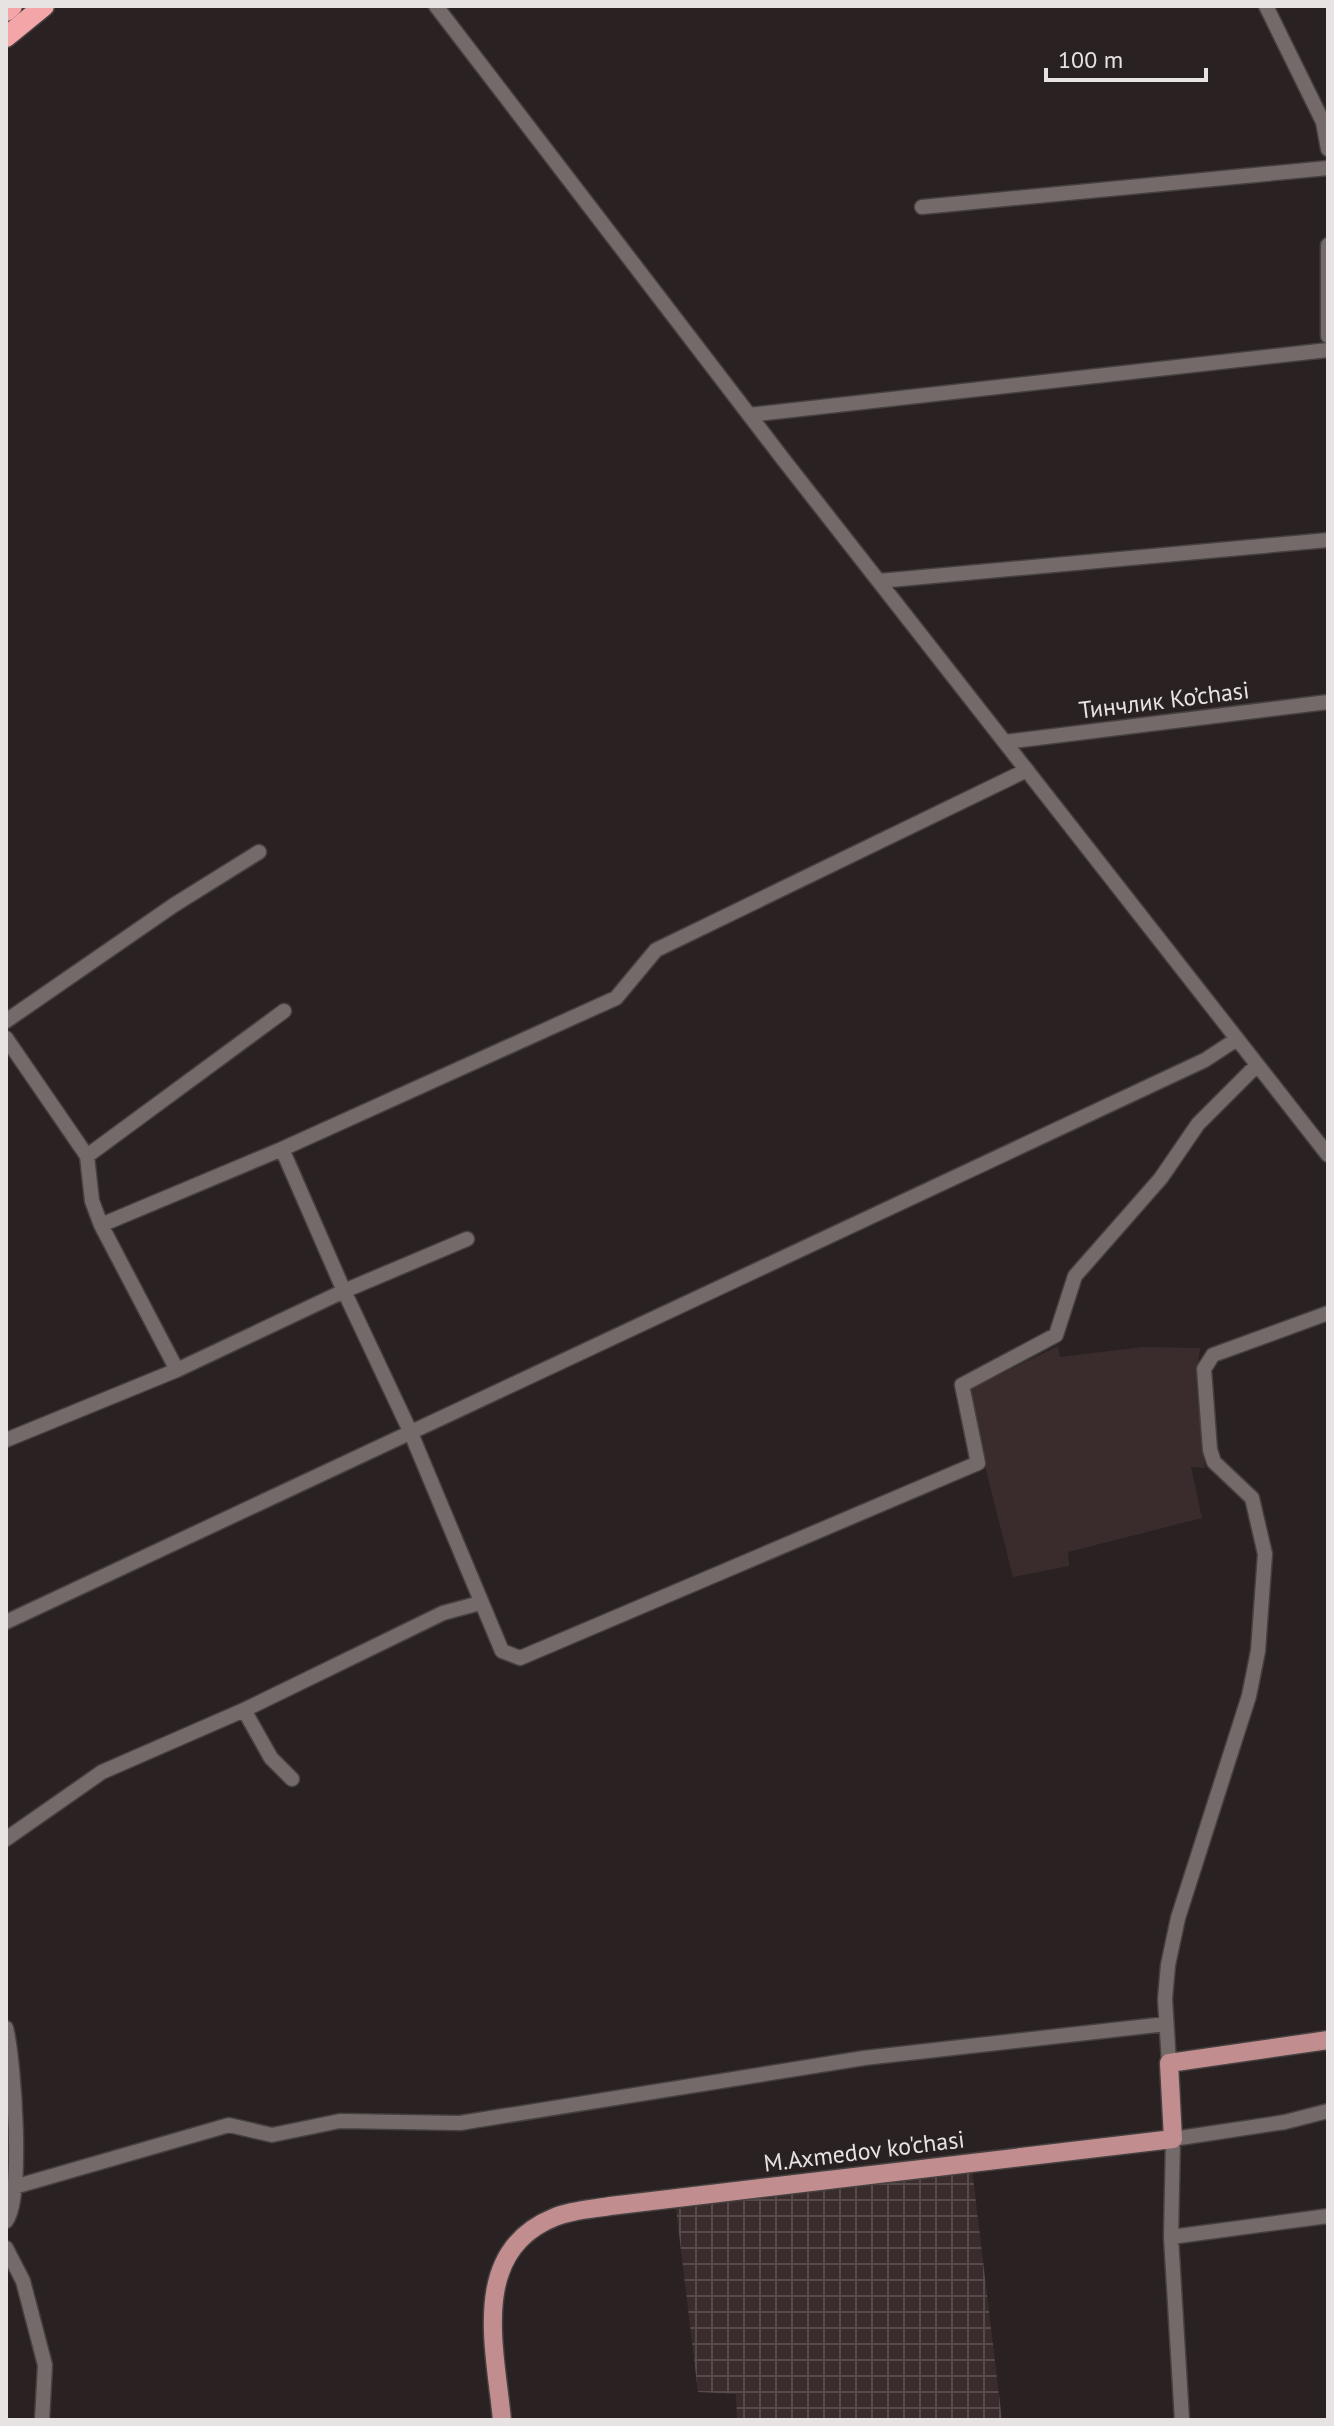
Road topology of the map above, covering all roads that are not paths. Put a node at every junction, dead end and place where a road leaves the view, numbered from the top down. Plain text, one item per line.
1 (12, 6) edge
2 (44, 6) edge
3 (436, 6) edge
4 (1266, 6) edge
5 (6, 11) edge
6 (6, 37) edge
7 (1328, 149) edge
8 (1328, 168) edge
9 (922, 207) dead end
10 (1328, 245) edge
11 (1328, 336) edge
12 (1328, 350) edge
13 (749, 415) junction
14 (1328, 540) edge
15 (879, 581) junction
16 (1328, 702) edge
17 (1005, 742) junction
18 (1027, 770) junction
19 (259, 852) dead end
20 (284, 1011) dead end
21 (6, 1021) edge
22 (6, 1038) edge
23 (1237, 1039) junction
24 (1257, 1065) junction
25 (282, 1149) junction
26 (1328, 1155) edge
27 (87, 1156) junction
28 (101, 1225) junction
29 (467, 1239) dead end
30 (344, 1291) junction
31 (1328, 1313) edge
32 (177, 1370) junction
33 (410, 1431) junction
34 (6, 1440) edge
35 (480, 1603) junction
36 (6, 1622) edge
37 (244, 1710) junction
38 (292, 1779) dead end
39 (6, 1839) edge
40 (1166, 2024) junction
41 (6, 2028) edge
42 (1328, 2040) edge
43 (1169, 2063) junction
44 (1328, 2111) edge
45 (1173, 2134) junction
46 (14, 2187) junction
47 (1328, 2216) edge
48 (6, 2221) edge
49 (1171, 2237) junction
50 (6, 2248) edge
51 (42, 2420) edge
52 (502, 2420) edge
53 (1182, 2420) edge

1 - 5 highway
2 - 6 highway
3 - 13 street
4 - 7 street
8 - 9 street
10 - 11 street
12 - 13 street
13 - 15 street
14 - 15 street
15 - 17 street
16 - 17 street, Тинчлик Ko’chasi
17 - 18 street
18 - 23 street
18 - 25 street
19 - 21 street
20 - 27 street
22 - 27 street
23 - 24 street
23 - 33 street
24 - 26 street
24 - 35 street
25 - 28 street
25 - 30 street
27 - 28 street
28 - 32 street
29 - 30 street
30 - 32 street
30 - 33 street
31 - 40 street
32 - 34 street
33 - 35 street
33 - 36 street
35 - 37 street
37 - 38 street
37 - 39 street
40 - 43 street
40 - 46 street
41 - 46 street
42 - 43 main road
43 - 45 main road
44 - 45 street
45 - 49 street
45 - 52 main road, M.Axmedov ko'chasi
46 - 48 street
47 - 49 street
49 - 53 street
50 - 51 street

